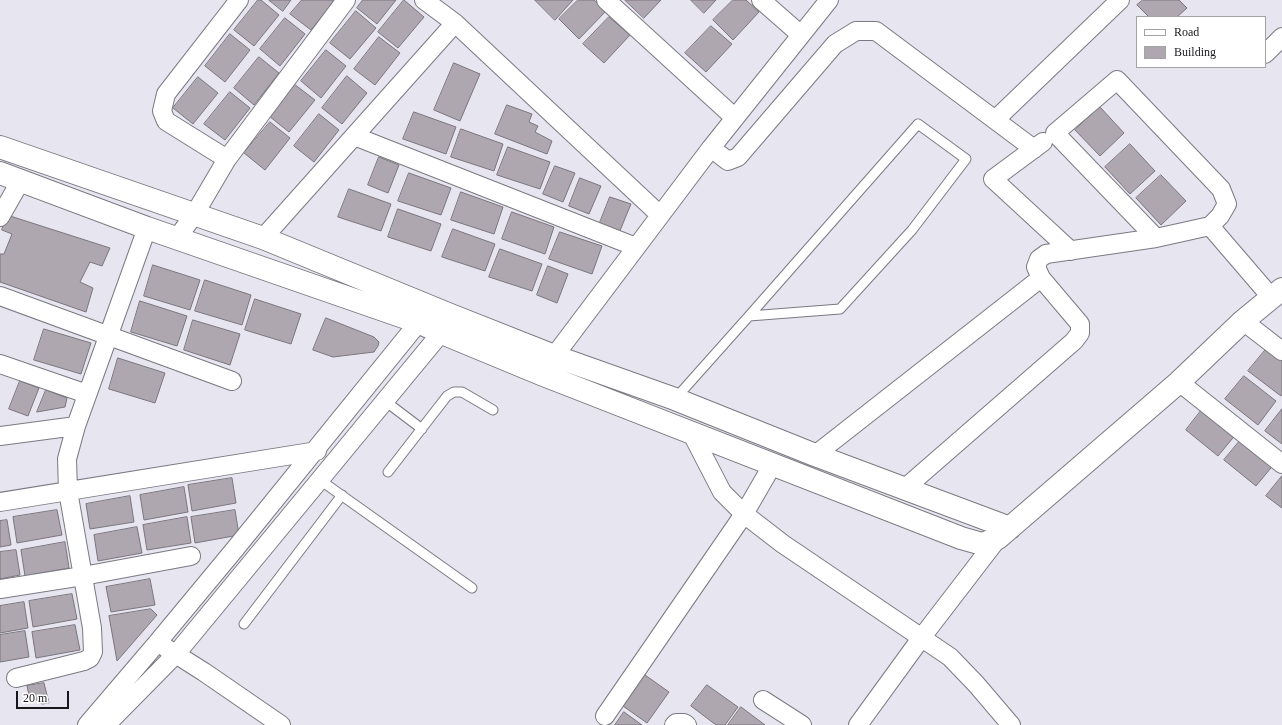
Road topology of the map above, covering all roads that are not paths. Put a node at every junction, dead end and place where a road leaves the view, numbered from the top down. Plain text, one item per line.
1 (239, 0) edge
2 (346, 0) edge
3 (424, 0) edge
4 (606, 0) edge
5 (761, 0) edge
6 (829, 0) edge
7 (1120, 0) edge
8 (455, 23) junction
9 (801, 35) junction
10 (1282, 37) edge
11 (1266, 53) edge
12 (735, 118) junction
13 (995, 120) junction
14 (1055, 133) junction
15 (354, 136) junction
16 (0, 147) edge
17 (711, 148) junction
18 (1034, 148) junction
19 (226, 159) junction
20 (0, 173) edge
21 (21, 180) junction
22 (194, 215) junction
23 (660, 215) junction
24 (0, 217) edge
25 (1210, 226) junction
26 (148, 228) junction
27 (177, 238) junction
28 (263, 238) junction
29 (1156, 238) junction
30 (636, 247) junction
31 (1071, 250) junction
32 (1041, 278) junction
33 (1276, 293) edge
34 (0, 296) edge
35 (424, 315) junction
36 (750, 316) junction
37 (1243, 322) junction
38 (448, 325) junction
39 (108, 336) junction
40 (1282, 351) edge
41 (554, 356) junction
42 (0, 364) edge
43 (541, 374) junction
44 (232, 381) dead end
45 (1179, 382) junction
46 (88, 394) junction
47 (674, 399) junction
48 (386, 401) junction
49 (493, 410) dead end
50 (76, 426) junction
51 (422, 429) junction
52 (691, 432) junction
53 (0, 436) edge
54 (346, 449) junction
55 (313, 451) junction
56 (815, 455) junction
57 (774, 464) junction
58 (1282, 464) edge
59 (388, 472) dead end
60 (320, 480) junction
61 (904, 489) junction
62 (68, 491) junction
63 (342, 496) junction
64 (0, 502) edge
65 (744, 514) junction
66 (1004, 533) junction
67 (191, 556) dead end
68 (84, 576) junction
69 (472, 588) dead end
70 (0, 589) edge
71 (244, 624) dead end
72 (922, 637) junction
73 (157, 643) junction
74 (176, 654) junction
75 (16, 678) dead end
76 (763, 700) dead end
77 (605, 716) dead end
78 (1010, 724) edge
79 (87, 725) edge
80 (106, 725) edge
81 (281, 725) edge
82 (674, 725) edge
83 (687, 725) edge
84 (802, 725) edge
85 (858, 725) edge

1 - 19 street
2 - 19 street
3 - 8 street
4 - 12 street
5 - 9 street
6 - 9 street
7 - 13 street
8 - 15 street
8 - 23 street
9 - 12 street
10 - 11 street
12 - 17 street
13 - 17 street
13 - 18 street
14 - 18 street
14 - 25 street
14 - 29 street
15 - 28 street
15 - 30 street
16 - 22 street
17 - 23 street
18 - 31 street
19 - 22 street
20 - 21 street
21 - 24 street
21 - 26 street
22 - 27 street
22 - 28 street
23 - 30 street
25 - 29 street
25 - 33 street
26 - 27 street
26 - 39 street
27 - 35 street
28 - 35 street
29 - 31 street
30 - 41 street
31 - 32 street
32 - 56 street
32 - 61 street
33 - 37 street
34 - 39 street
35 - 38 street
35 - 55 street
36 - 36 lane
36 - 47 lane
37 - 40 street
37 - 45 street
38 - 41 street
38 - 43 street
38 - 48 street
39 - 44 street
39 - 46 street
41 - 43 street
41 - 47 street
42 - 46 street
43 - 52 street
45 - 58 street
45 - 66 street
46 - 50 street
47 - 56 street
48 - 51 lane
48 - 54 street
49 - 51 lane
50 - 53 street
50 - 62 street
51 - 59 lane
52 - 57 street
52 - 65 street
54 - 55 street
54 - 60 street
55 - 62 street
55 - 73 street
56 - 61 street
57 - 65 street
57 - 66 street
60 - 63 lane
60 - 74 street
61 - 66 street
62 - 64 street
62 - 68 street
63 - 69 lane
63 - 71 lane
65 - 72 street
65 - 77 street
66 - 72 street
67 - 68 street
68 - 70 street
68 - 75 street
72 - 78 street
72 - 85 street
73 - 74 street
73 - 79 street
74 - 80 street
74 - 81 street
76 - 84 street
82 - 83 street

